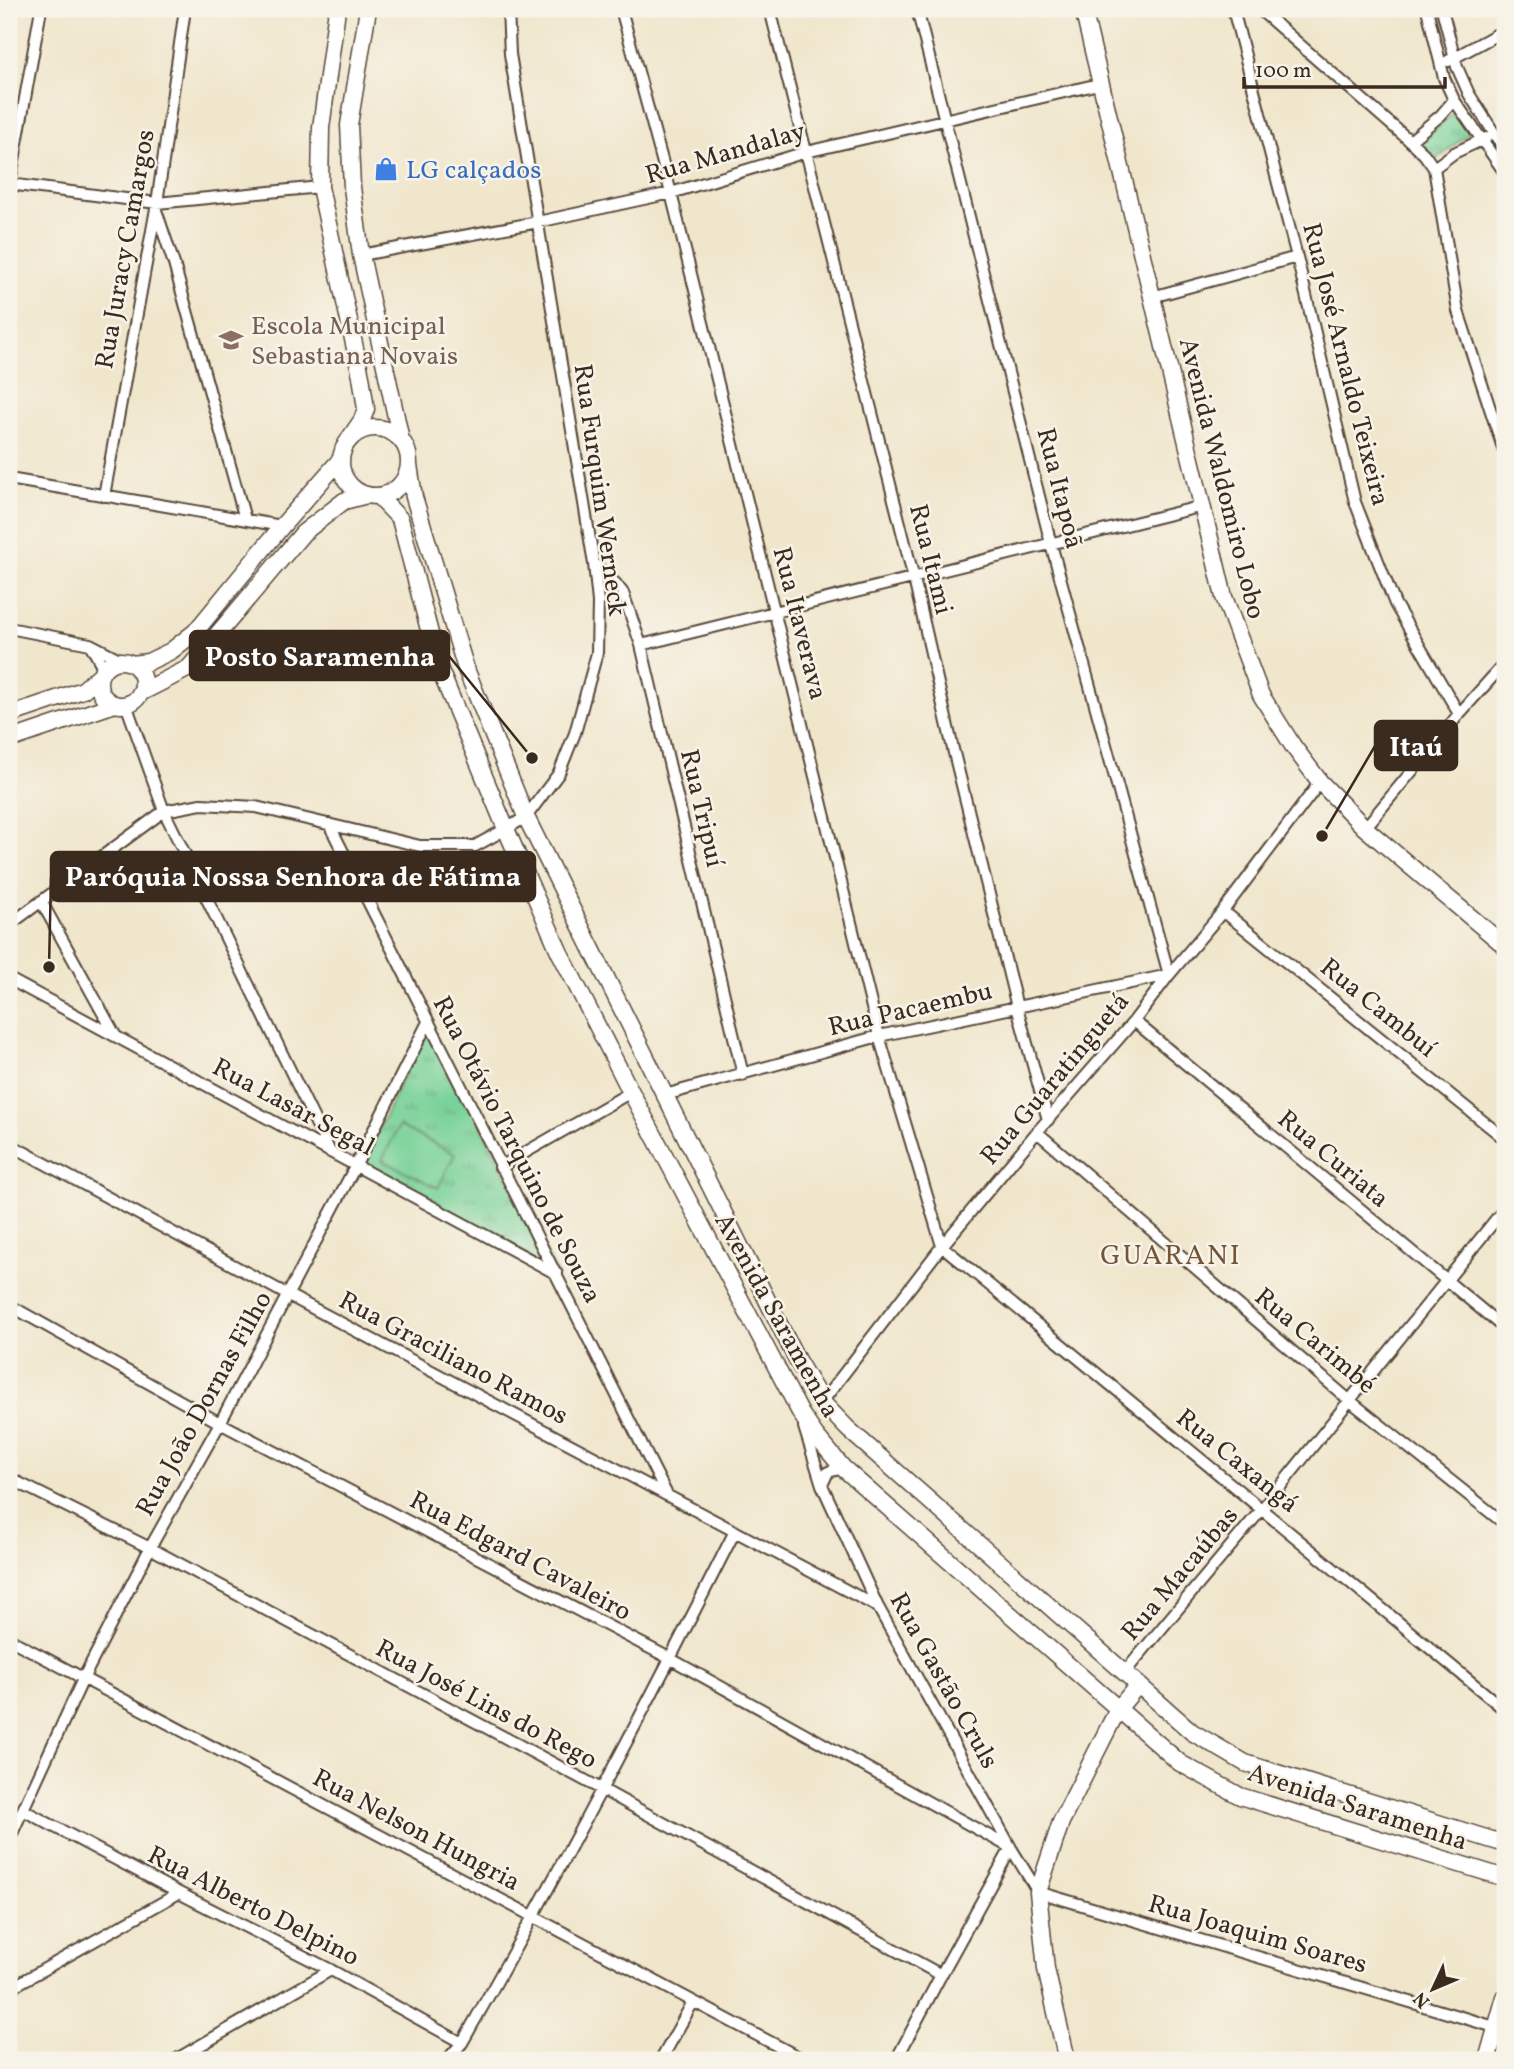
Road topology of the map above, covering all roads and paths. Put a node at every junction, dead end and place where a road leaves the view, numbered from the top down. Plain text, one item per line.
1 (41, 9) edge
2 (185, 9) edge
3 (337, 9) edge
4 (368, 9) edge
5 (508, 9) edge
6 (621, 9) edge
7 (770, 9) edge
8 (917, 9) edge
9 (1083, 9) edge
10 (1233, 9) edge
11 (1259, 9) edge
12 (1427, 9) edge
13 (1442, 9) edge
14 (1505, 30) edge
15 (1454, 57) junction
16 (1441, 67) junction
17 (1100, 84) junction
18 (1454, 100) junction
19 (946, 120) junction
20 (1494, 133) junction
21 (1410, 141) junction
22 (1483, 141) junction
23 (1505, 150) edge
24 (806, 152) junction
25 (1434, 168) junction
26 (1505, 173) edge
27 (9, 185) edge
28 (320, 187) junction
29 (671, 193) junction
30 (156, 206) junction
31 (538, 222) junction
32 (361, 255) junction
33 (1297, 257) junction
34 (1152, 297) junction
35 (349, 439) junction
36 (401, 440) junction
37 (1505, 454) edge
38 (340, 460) junction
39 (409, 465) junction
40 (9, 479) edge
41 (104, 496) junction
42 (373, 496) junction
43 (1203, 506) junction
44 (245, 519) junction
45 (282, 526) junction
46 (1051, 544) junction
47 (594, 564) junction
48 (914, 579) junction
49 (776, 612) junction
50 (9, 628) edge
51 (90, 644) junction
52 (641, 645) junction
53 (127, 663) junction
54 (1505, 663) edge
55 (189, 668) junction
56 (439, 668) junction
57 (103, 671) junction
58 (140, 694) junction
59 (120, 704) junction
60 (1459, 714) junction
61 (9, 715) edge
62 (9, 740) edge
63 (1320, 782) junction
64 (164, 811) junction
65 (526, 817) junction
66 (329, 824) junction
67 (1365, 828) junction
68 (506, 829) junction
69 (41, 901) junction
70 (1223, 911) junction
71 (9, 925) edge
72 (1505, 946) edge
73 (1169, 975) junction
74 (9, 979) edge
75 (1017, 1007) junction
76 (1134, 1021) junction
77 (428, 1022) junction
78 (114, 1035) junction
79 (879, 1036) junction
80 (743, 1075) junction
81 (631, 1092) junction
82 (665, 1095) junction
83 (1048, 1120) junction
84 (1037, 1132) junction
85 (1505, 1139) edge
86 (9, 1144) edge
87 (330, 1152) junction
88 (356, 1165) junction
89 (500, 1167) junction
90 (1505, 1208) edge
91 (942, 1246) junction
92 (557, 1274) junction
93 (1446, 1280) junction
94 (288, 1295) junction
95 (9, 1305) edge
96 (1505, 1329) edge
97 (1349, 1400) junction
98 (822, 1402) junction
99 (801, 1414) junction
100 (220, 1423) junction
101 (843, 1468) junction
102 (9, 1478) edge
103 (822, 1485) junction
104 (667, 1494) junction
105 (1262, 1509) junction
106 (1505, 1524) edge
107 (735, 1531) junction
108 (150, 1548) junction
109 (878, 1607) junction
110 (9, 1639) edge
111 (671, 1660) junction
112 (1124, 1673) junction
113 (83, 1679) junction
114 (1138, 1685) junction
115 (1118, 1709) junction
116 (1505, 1710) edge
117 (603, 1790) junction
118 (23, 1810) junction
119 (9, 1840) edge
120 (1505, 1844) edge
121 (1011, 1848) junction
122 (1505, 1878) edge
123 (1038, 1892) junction
124 (179, 1893) junction
125 (534, 1917) junction
126 (331, 1970) junction
127 (941, 1975) junction
128 (9, 1989) edge
129 (1505, 1997) edge
130 (693, 2001) junction
131 (1501, 2029) edge
132 (462, 2043) junction
133 (1071, 2059) edge
134 (175, 2060) edge
135 (447, 2060) edge
136 (661, 2060) edge
137 (804, 2060) edge
138 (896, 2060) edge
139 (1487, 2060) edge

1 - 27 street
2 - 30 street, Rua Juracy Camargos
3 - 28 main road
4 - 32 main road
5 - 31 street, Rua Furquim Werneck
6 - 29 street, Rua Itaverava
7 - 24 street, Rua Itami
8 - 19 street, Rua Itapoã
9 - 17 main road, Avenida Waldomiro Lobo
10 - 33 street, Rua José Arnaldo Teixeira
11 - 21 street
12 - 16 street
13 - 15 street
14 - 15 street
15 - 16 street
15 - 20 street
16 - 18 street
17 - 19 street, Rua Mandalay
17 - 34 main road, Avenida Waldomiro Lobo
18 - 21 street
18 - 22 street
19 - 24 street, Rua Mandalay
19 - 46 street, Rua Itapoã
20 - 22 street
20 - 23 street
21 - 25 street
22 - 25 street
22 - 26 street
24 - 29 street, Rua Mandalay
24 - 48 street, Rua Itami
25 - 37 street
27 - 30 street
28 - 30 street
28 - 35 main road
29 - 31 street, Rua Mandalay
29 - 49 street, Rua Itaverava
30 - 41 street, Rua Juracy Camargos
30 - 44 street
31 - 32 street, Rua Mandalay
31 - 47 street, Rua Furquim Werneck
32 - 36 main road
33 - 34 street
33 - 60 street, Rua José Arnaldo Teixeira
34 - 43 main road, Avenida Waldomiro Lobo
35 - 36 main road
35 - 38 main road
36 - 39 main road
38 - 42 main road
38 - 45 main road
39 - 42 main road
39 - 65 main road, Avenida Saramenha
40 - 41 street
41 - 44 street
42 - 55 main road
42 - 56 main road, Avenida Saramenha
43 - 46 street
43 - 63 main road, Avenida Waldomiro Lobo
44 - 45 street
45 - 53 main road
46 - 48 street
46 - 73 street, Rua Itapoã
47 - 52 street, Rua Tripuí
47 - 65 street, Rua Furquim Werneck
48 - 49 street
48 - 75 street, Rua Itami
49 - 52 street
49 - 79 street, Rua Itaverava
50 - 51 street
51 - 53 street
51 - 57 street
52 - 80 street, Rua Tripuí
53 - 57 main road
53 - 58 main road
54 - 60 street
55 - 56 street
55 - 58 main road
56 - 68 main road, Avenida Saramenha
57 - 59 main road
57 - 61 main road
58 - 59 main road
59 - 62 main road
59 - 64 street
60 - 67 street
63 - 67 main road, Avenida Waldomiro Lobo
63 - 70 street, Rua Guaratinguetá
64 - 66 street, Rua Furquim Werneck
64 - 69 street, Rua Furquim Werneck
64 - 87 street
65 - 68 street, Rua Furquim Werneck
65 - 82 main road, Avenida Saramenha
66 - 68 street, Rua Furquim Werneck
66 - 77 street, Rua Otávio Tarquino de Souza
67 - 72 main road, Avenida Waldomiro Lobo
68 - 81 main road, Avenida Saramenha
69 - 71 street, Rua Furquim Werneck
69 - 78 street
70 - 73 street, Rua Guaratinguetá
70 - 85 street, Rua Cambuí
73 - 75 street, Rua Pacaembu
73 - 76 street, Rua Guaratinguetá
74 - 78 street, Rua Lasar Segal
75 - 79 street, Rua Pacaembu
75 - 83 street, Rua Itami
76 - 83 street, Rua Guaratinguetá
76 - 93 street, Rua Curiata
77 - 88 street, Rua João Dornas Filho
77 - 89 street, Rua Otávio Tarquino de Souza
78 - 87 street, Rua Lasar Segal
79 - 80 street, Rua Pacaembu
79 - 91 street, Rua Itaverava
80 - 82 street, Rua Pacaembu
81 - 89 street
81 - 99 main road, Avenida Saramenha
82 - 98 main road, Avenida Saramenha
83 - 84 street, Rua Guaratinguetá
84 - 91 street, Rua Guaratinguetá
84 - 97 street, Rua Carimbé
86 - 94 street, Rua Graciliano Ramos
87 - 88 street, Rua Lasar Segal
88 - 92 street, Rua Lasar Segal
88 - 94 street, Rua João Dornas Filho
89 - 92 street, Rua Otávio Tarquino de Souza
90 - 93 street, Rua Macaúbas
91 - 98 street, Rua Guaratinguetá
91 - 105 street, Rua Caxangá
92 - 104 street, Rua Otávio Tarquino de Souza
93 - 96 street, Rua Curiata
93 - 97 street, Rua Macaúbas
94 - 100 street, Rua João Dornas Filho
94 - 104 street, Rua Graciliano Ramos
95 - 100 street, Rua Edgard Cavaleiro
97 - 105 street, Rua Macaúbas
97 - 106 street, Rua Carimbé
98 - 112 main road, Avenida Saramenha
99 - 101 main road, Avenida Saramenha
99 - 103 street, Rua Gastão Cruls
100 - 108 street, Rua João Dornas Filho
100 - 111 street, Rua Edgard Cavaleiro
101 - 103 street
101 - 115 main road, Avenida Saramenha
102 - 108 street, Rua José Lins do Rego
103 - 109 street, Rua Gastão Cruls
104 - 107 street, Rua Graciliano Ramos
105 - 112 street, Rua Macaúbas
105 - 116 street, Rua Caxangá
107 - 109 street, Rua Graciliano Ramos
107 - 111 street
108 - 113 street, Rua João Dornas Filho
108 - 117 street, Rua José Lins do Rego
109 - 121 street, Rua Gastão Cruls
110 - 113 street, Rua Nelson Hungria
111 - 117 street
111 - 121 street, Rua Edgard Cavaleiro
112 - 114 main road, Avenida Saramenha
113 - 118 street, Rua João Dornas Filho
113 - 125 street, Rua Nelson Hungria
114 - 115 main road
114 - 120 main road, Avenida Saramenha
115 - 122 main road, Avenida Saramenha
115 - 123 main road
117 - 125 street
117 - 127 street, Rua José Lins do Rego
118 - 119 street, Rua João Dornas Filho
118 - 124 street, Rua Alberto Delpino
121 - 123 street, Rua Gastão Cruls
121 - 127 street
123 - 131 street, Rua Joaquim Soares
123 - 133 main road
124 - 126 street, Rua Alberto Delpino
124 - 128 street
125 - 130 street, Rua Nelson Hungria
125 - 132 street
126 - 132 street, Rua Alberto Delpino
126 - 134 street
127 - 138 street
129 - 131 main road
130 - 136 street
130 - 137 street, Rua Nelson Hungria
131 - 139 main road
132 - 135 street

